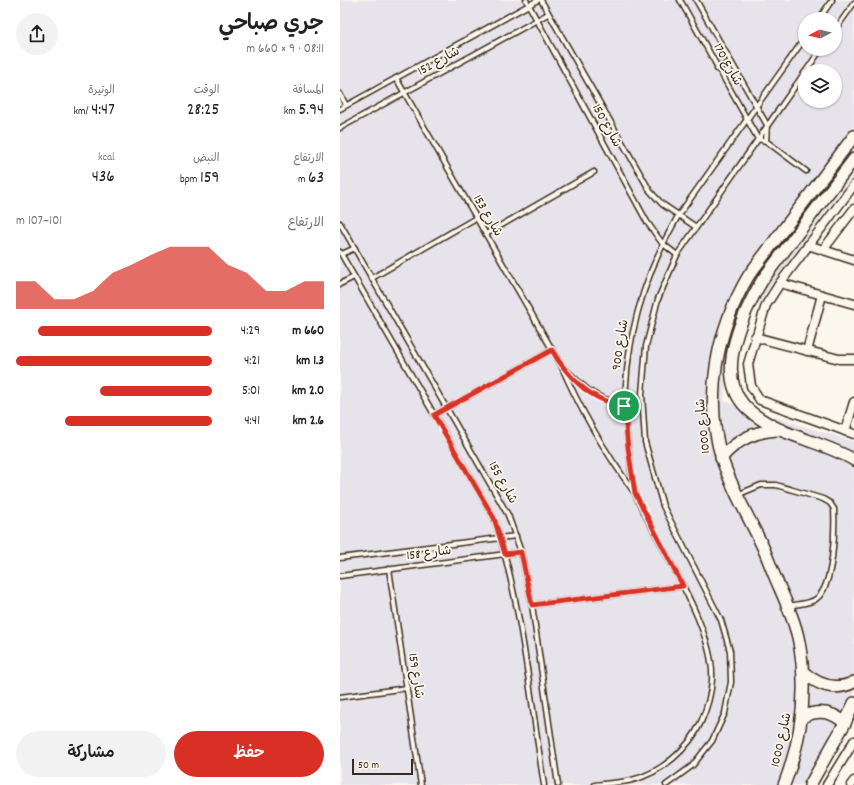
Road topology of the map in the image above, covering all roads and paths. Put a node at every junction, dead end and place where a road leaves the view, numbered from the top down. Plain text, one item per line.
1 (526, 0) edge
2 (540, 0) edge
3 (680, 0) edge
4 (696, 0) edge
5 (832, 0) edge
6 (854, 3) edge
7 (529, 5) junction
8 (824, 12) edge
9 (548, 14) junction
10 (537, 20) junction
11 (842, 20) edge
12 (798, 48) edge
13 (730, 62) junction
14 (718, 69) junction
15 (396, 78) junction
16 (798, 82) edge
17 (404, 92) junction
18 (340, 94) edge
19 (346, 105) junction
20 (756, 106) junction
21 (340, 109) edge
22 (746, 120) junction
23 (767, 125) junction
24 (340, 128) edge
25 (854, 136) edge
26 (758, 139) junction
27 (766, 141) junction
28 (854, 159) edge
29 (806, 171) dead end
30 (594, 172) dead end
31 (854, 185) edge
32 (854, 209) edge
33 (678, 216) junction
34 (476, 218) junction
35 (850, 219) edge
36 (340, 222) edge
37 (696, 227) junction
38 (486, 234) junction
39 (662, 242) junction
40 (808, 245) junction
41 (355, 248) junction
42 (823, 250) junction
43 (341, 253) edge
44 (677, 255) junction
45 (854, 260) edge
46 (354, 277) junction
47 (372, 278) junction
48 (780, 283) junction
49 (340, 284) edge
50 (822, 295) junction
51 (854, 304) edge
52 (755, 337) junction
53 (552, 350) junction
54 (807, 351) junction
55 (854, 359) edge
56 (560, 365) junction
57 (854, 402) edge
58 (624, 406) junction
59 (448, 408) junction
60 (434, 415) junction
61 (782, 430) junction
62 (846, 431) junction
63 (854, 434) edge
64 (721, 458) junction
65 (854, 460) edge
66 (635, 493) junction
67 (737, 495) junction
68 (516, 536) junction
69 (500, 538) junction
70 (521, 552) junction
71 (505, 554) junction
72 (340, 558) edge
73 (389, 570) junction
74 (340, 576) edge
75 (683, 586) junction
76 (532, 605) junction
77 (787, 606) junction
78 (803, 672) junction
79 (854, 682) edge
80 (407, 688) junction
81 (340, 697) edge
82 (854, 703) edge
83 (802, 717) junction
84 (845, 723) junction
85 (854, 741) edge
86 (854, 781) edge
87 (421, 785) edge
88 (544, 785) edge
89 (558, 785) edge
90 (595, 785) edge
91 (666, 785) edge
92 (784, 785) edge
93 (810, 785) edge
94 (827, 785) edge
95 (851, 785) edge

1 - 7 lane, شارع 150
2 - 7 lane, شارع 152
2 - 9 lane, شارع 150
3 - 14 lane, شارع 170
4 - 13 lane, شارع 170
5 - 8 lane
6 - 11 lane
7 - 10 lane, شارع 150
7 - 15 lane, شارع 152
9 - 10 lane, شارع 152
9 - 33 lane, شارع 150
10 - 17 lane, شارع 152
10 - 39 lane, شارع 150
12 - 20 lane, شارع 900
13 - 14 lane
13 - 20 lane, شارع 170
14 - 22 lane, شارع 170
15 - 17 lane, شارع 153
15 - 19 lane, شارع 152
16 - 23 lane, شارع 900
17 - 24 lane, شارع 152
17 - 34 lane, شارع 153
18 - 19 lane
19 - 21 lane, شارع 152
20 - 22 lane, شارع 900
20 - 23 lane, شارع 170
22 - 26 lane, شارع 170
22 - 33 lane, شارع 900
23 - 26 lane, شارع 900
23 - 27 lane
25 - 64 street, شارع 1000
26 - 27 lane
26 - 37 lane, شارع 900
27 - 29 lane
28 - 61 street
30 - 38 lane
31 - 40 street
32 - 35 street
33 - 37 lane, شارع 150
33 - 39 lane, شارع 900
34 - 38 lane, شارع 153
34 - 47 lane
35 - 42 street
36 - 41 lane, شارع 155
37 - 44 lane, شارع 900
38 - 53 lane, شارع 153
39 - 44 lane, شارع 150
39 - 58 lane, شارع 900
40 - 42 street
40 - 48 street
41 - 43 lane
41 - 47 lane, شارع 155
42 - 45 street
43 - 46 lane, شارع 155
44 - 91 lane, شارع 900
46 - 49 lane
46 - 60 lane, شارع 155
47 - 59 lane, شارع 155
48 - 50 street
48 - 52 street
50 - 51 street
50 - 54 street
52 - 54 street
52 - 62 street
53 - 56 lane, شارع 153
53 - 59 lane
54 - 55 street
56 - 58 lane
56 - 66 lane
57 - 62 street
58 - 66 lane, شارع 900
59 - 60 lane
59 - 68 lane, شارع 155
60 - 69 lane, شارع 155
61 - 64 street
61 - 65 street
62 - 63 street
64 - 67 street, شارع 1000
66 - 75 lane, شارع 900
67 - 77 street, شارع 1000
67 - 77 lane
68 - 69 lane, شارع 158
68 - 70 lane, شارع 155
69 - 71 lane, شارع 155
69 - 72 lane, شارع 158
70 - 71 lane, شارع 158
70 - 76 lane, شارع 155
71 - 73 lane, شارع 158
71 - 88 lane, شارع 155
73 - 74 lane, شارع 158
73 - 80 lane, شارع 159
75 - 76 lane
75 - 90 lane, شارع 900
76 - 89 lane, شارع 155
77 - 78 street, شارع 1000
78 - 79 street
78 - 83 street, شارع 1000
80 - 81 lane
80 - 87 lane, شارع 159
82 - 84 street
83 - 84 street
83 - 92 street, شارع 1000
84 - 93 street
85 - 94 street
86 - 95 street

